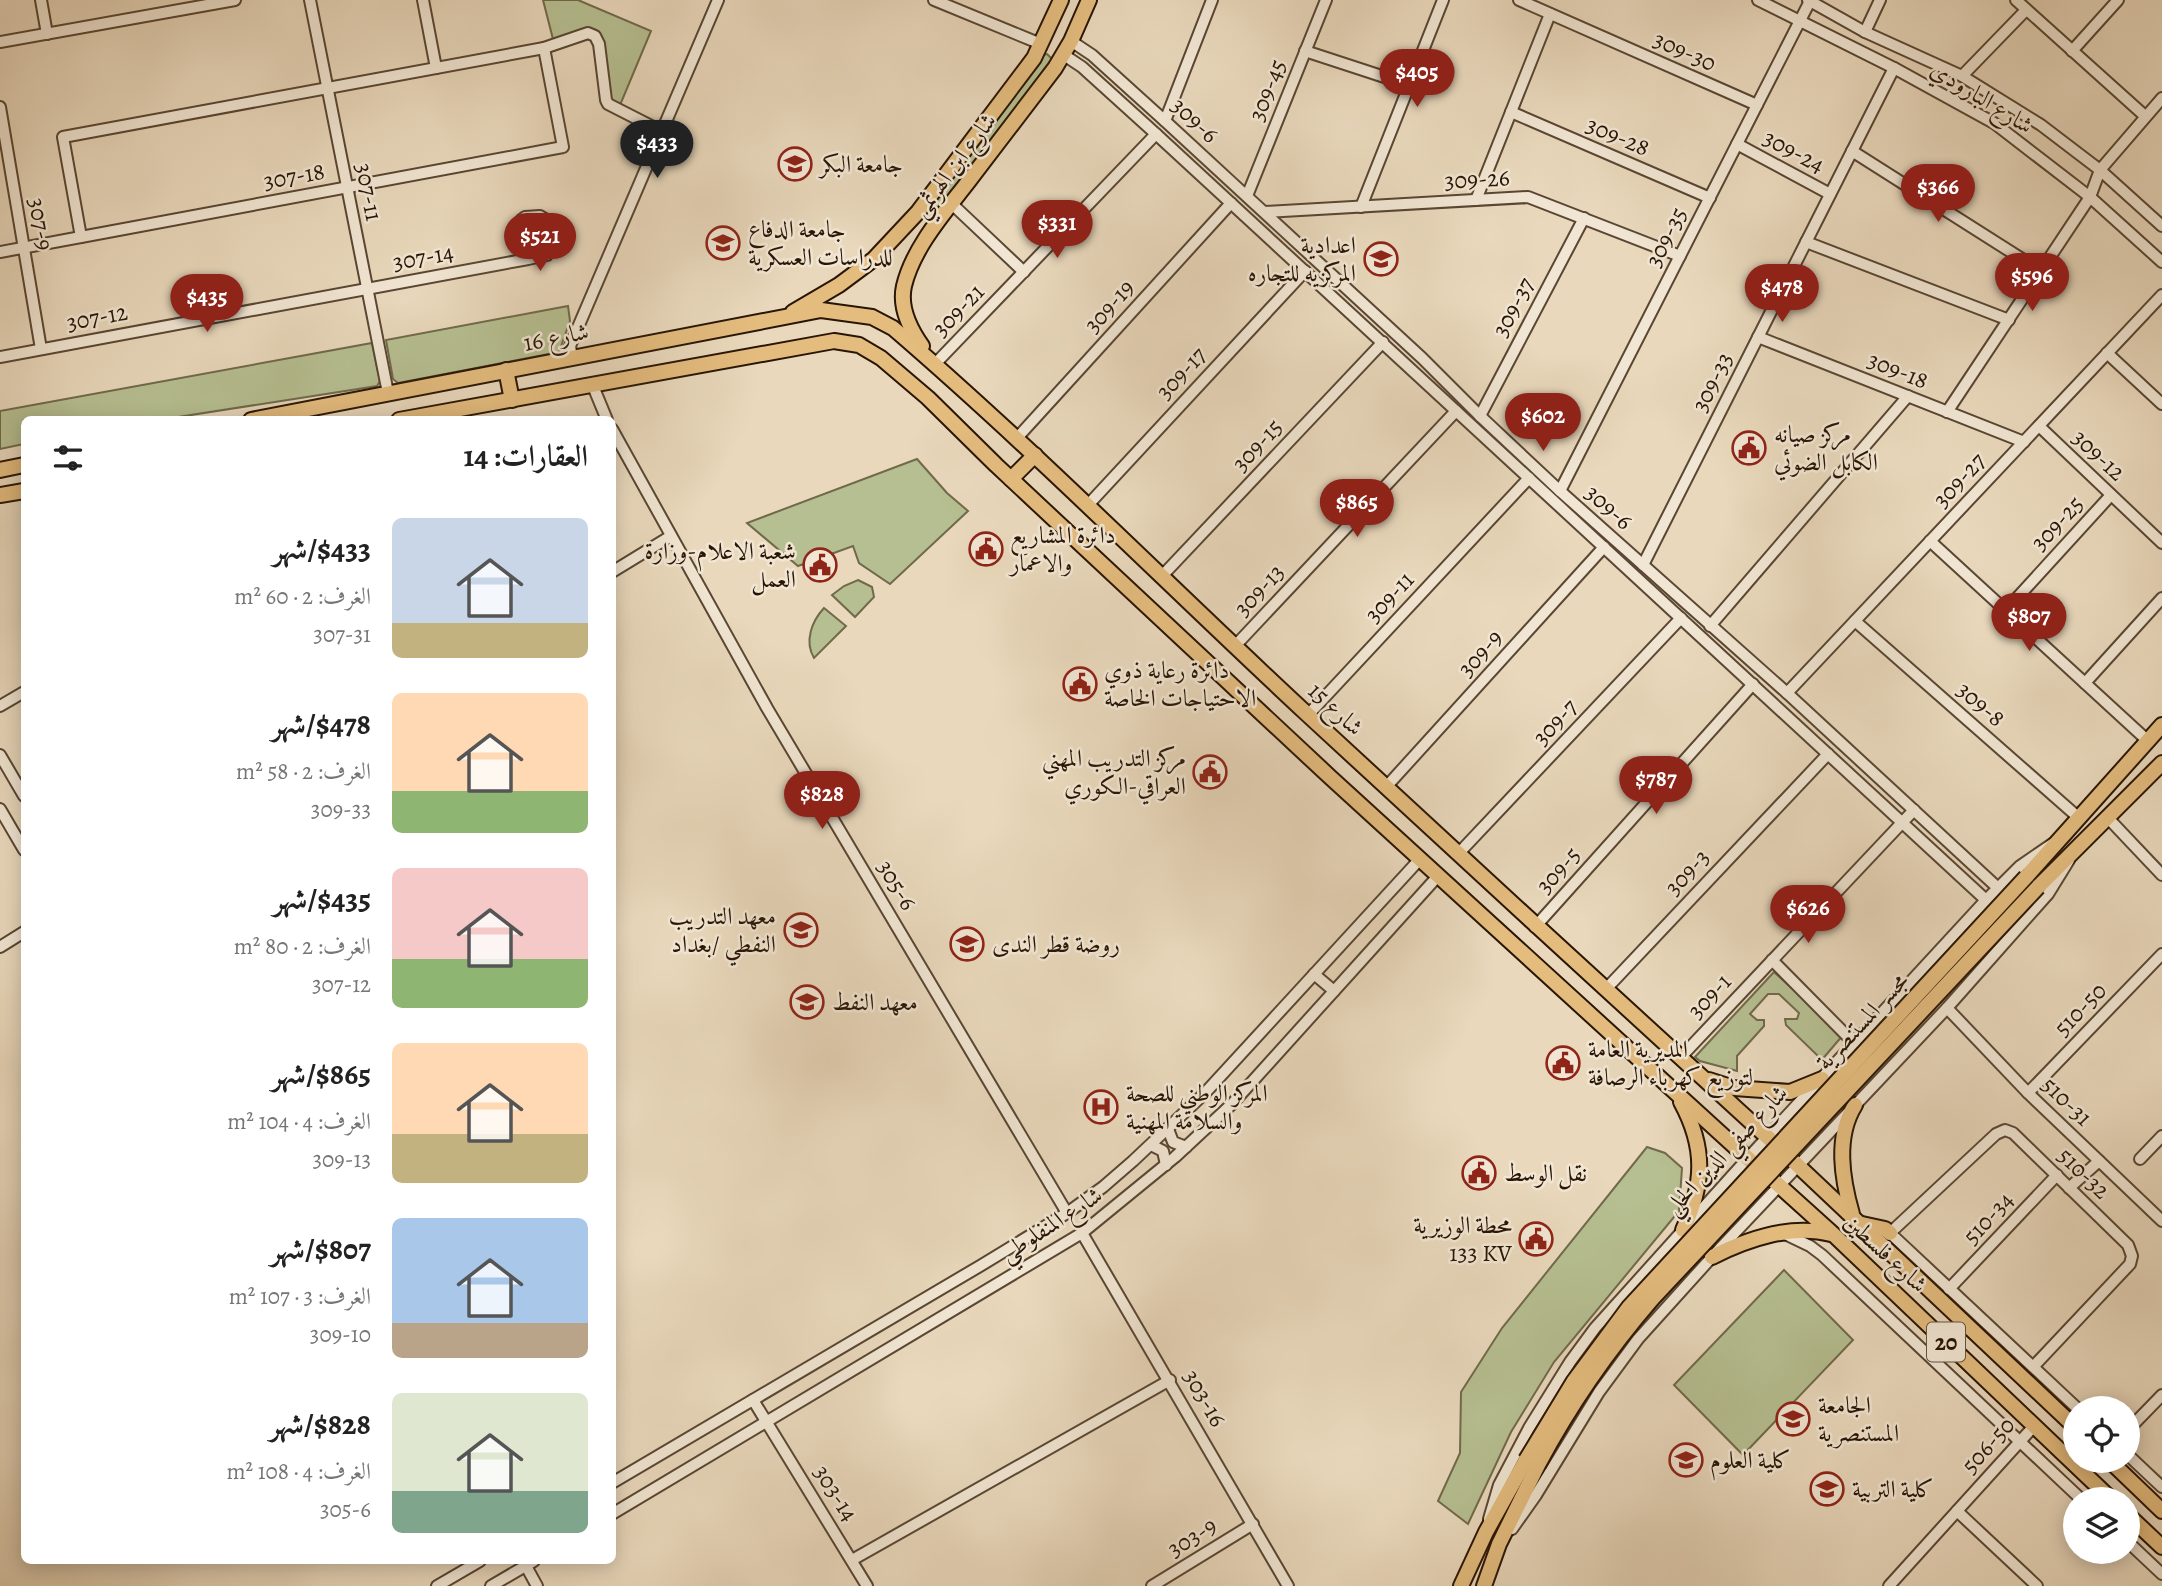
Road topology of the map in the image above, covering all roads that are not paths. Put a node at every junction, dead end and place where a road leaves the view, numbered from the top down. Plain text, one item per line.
1 (41, 0) edge
2 (235, 0) edge
3 (310, 0) edge
4 (422, 0) edge
5 (1061, 0) edge
6 (1089, 0) edge
7 (1212, 0) edge
8 (1326, 0) edge
9 (1443, 0) edge
10 (1519, 0) edge
11 (1758, 0) edge
12 (1880, 0) edge
13 (2016, 0) edge
14 (2118, 0) edge
15 (716, 1) edge
16 (940, 1) edge
17 (1809, 1) edge
18 (2026, 10) junction
19 (1550, 14) junction
20 (1799, 22) junction
21 (1865, 32) junction
22 (47, 34) junction
23 (1044, 37) junction
24 (1071, 41) junction
25 (0, 43) edge
26 (544, 48) junction
27 (1306, 51) junction
28 (2073, 51) junction
29 (1064, 55) junction
30 (436, 68) junction
31 (1894, 68) junction
32 (1962, 76) junction
33 (1409, 85) junction
34 (327, 88) junction
35 (2162, 98) edge
36 (1757, 106) junction
37 (0, 107) edge
38 (1511, 112) junction
39 (2145, 116) junction
40 (1165, 121) junction
41 (661, 131) junction
42 (978, 132) junction
43 (1156, 134) junction
44 (1737, 144) junction
45 (995, 147) junction
46 (1852, 151) junction
47 (1214, 166) junction
48 (2100, 170) junction
49 (1204, 177) junction
50 (347, 187) junction
51 (1830, 194) junction
52 (1247, 196) junction
53 (2090, 197) junction
54 (1710, 198) junction
55 (1476, 200) junction
56 (1231, 203) junction
57 (951, 204) junction
58 (1361, 207) junction
59 (918, 212) junction
60 (1265, 212) junction
61 (1584, 218) junction
62 (935, 225) junction
63 (2162, 226) edge
64 (81, 237) junction
65 (1806, 242) junction
66 (24, 248) junction
67 (0, 252) edge
68 (1680, 256) junction
69 (527, 259) dead end
70 (2162, 262) edge
71 (1305, 271) junction
72 (2041, 271) junction
73 (1024, 272) junction
74 (367, 289) junction
75 (2162, 295) edge
76 (786, 316) junction
77 (872, 317) joint
78 (2009, 320) junction
79 (1758, 337) junction
80 (1383, 342) junction
81 (41, 349) junction
82 (2107, 353) junction
83 (0, 357) edge
84 (572, 358) junction
85 (1422, 358) junction
86 (935, 364) junction
87 (1411, 369) junction
88 (506, 370) junction
89 (593, 386) junction
90 (388, 393) junction
91 (1908, 396) junction
92 (512, 400) junction
93 (2162, 404) edge
94 (1456, 411) junction
95 (1947, 412) junction
96 (271, 416) edge
97 (422, 416) edge
98 (605, 416) edge
99 (1480, 416) junction
100 (2039, 426) junction
101 (616, 436) edge
102 (1017, 438) junction
103 (2024, 442) junction
104 (1035, 455) junction
105 (21, 466) edge
106 (0, 469) edge
107 (1529, 478) junction
108 (1012, 479) junction
109 (21, 491) edge
110 (1560, 491) junction
111 (2112, 495) junction
112 (0, 496) edge
113 (1088, 505) junction
114 (671, 536) junction
115 (1930, 541) junction
116 (2162, 543) edge
117 (1604, 547) junction
118 (1643, 565) junction
119 (616, 570) edge
120 (1162, 576) junction
121 (2162, 598) edge
122 (2006, 610) junction
123 (1681, 618) junction
124 (1855, 621) junction
125 (1707, 623) junction
126 (1694, 630) junction
127 (1235, 646) junction
128 (2085, 682) junction
129 (1753, 684) junction
130 (1787, 693) junction
131 (21, 694) edge
132 (0, 706) edge
133 (1308, 715) junction
134 (2162, 725) edge
135 (1829, 732) junction
136 (2148, 741) junction
137 (1817, 744) junction
138 (1828, 754) junction
139 (0, 755) edge
140 (2162, 763) edge
141 (7, 773) edge
142 (1387, 786) junction
143 (21, 792) edge
144 (0, 809) edge
145 (1914, 810) junction
146 (2079, 818) junction
147 (2108, 818) junction
148 (1902, 822) junction
149 (2057, 842) junction
150 (21, 845) edge
151 (1458, 854) junction
152 (2071, 856) junction
153 (1420, 859) junction
154 (2162, 875) edge
155 (1438, 876) junction
156 (2026, 877) joint
157 (1998, 888) junction
158 (1986, 900) junction
159 (1535, 926) junction
160 (21, 934) edge
161 (0, 947) edge
162 (2162, 954) edge
163 (1772, 960) junction
164 (1314, 974) junction
165 (1606, 989) junction
166 (1334, 992) junction
167 (1947, 1007) junction
168 (1855, 1044) junction
169 (1680, 1058) junction
170 (1698, 1074) junction
171 (1822, 1079) junction
172 (2028, 1093) junction
173 (1677, 1095) junction
174 (1855, 1105) junction
175 (1168, 1129) junction
176 (2162, 1136) edge
177 (1771, 1140) junction
178 (1151, 1145) junction
179 (1186, 1147) junction
180 (2140, 1159) dead end
181 (1751, 1161) junction
182 (2099, 1161) junction
183 (1795, 1162) junction
184 (1166, 1165) junction
185 (2057, 1175) junction
186 (1776, 1183) junction
187 (2069, 1188) junction
188 (1067, 1213) junction
189 (1857, 1220) junction
190 (2162, 1221) edge
191 (1683, 1230) junction
192 (1082, 1233) junction
193 (1782, 1233) junction
194 (1890, 1233) junction
195 (1834, 1235) junction
196 (1712, 1257) junction
197 (980, 1266) junction
198 (992, 1287) junction
199 (1949, 1289) junction
200 (1619, 1312) dead end
201 (1607, 1314) junction
202 (2033, 1367) junction
203 (1170, 1380) junction
204 (2162, 1395) edge
205 (2064, 1396) edge
206 (753, 1400) junction
207 (2063, 1416) edge
208 (2140, 1418) edge
209 (767, 1422) junction
210 (2034, 1426) junction
211 (2019, 1442) junction
212 (1532, 1463) junction
213 (2140, 1466) edge
214 (2122, 1473) edge
215 (616, 1481) edge
216 (2067, 1487) edge
217 (2098, 1487) edge
218 (2162, 1487) edge
219 (1957, 1511) junction
220 (2162, 1511) edge
221 (616, 1512) edge
222 (1254, 1524) junction
223 (2140, 1526) edge
224 (1486, 1532) junction
225 (1499, 1544) junction
226 (2162, 1547) edge
227 (2140, 1553) edge
228 (852, 1560) junction
229 (476, 1564) edge
230 (528, 1564) edge
231 (530, 1564) edge
232 (2162, 1574) edge
233 (2026, 1576) junction
234 (456, 1581) edge
235 (437, 1586) edge
236 (491, 1586) edge
237 (537, 1586) edge
238 (867, 1586) edge
239 (1152, 1586) edge
240 (1288, 1586) edge
241 (1461, 1586) edge
242 (1484, 1586) edge
243 (1889, 1586) edge
244 (2018, 1586) edge
245 (2037, 1586) edge

1 - 22 street
2 - 22 street
3 - 34 street, 307-11
4 - 30 street
5 - 23 main road, شارع ابن الهرثمي
6 - 24 main road, شارع ابن الهرثمي
7 - 40 street
8 - 27 street, 309-45
9 - 33 street
10 - 19 street, 309-30
11 - 20 street, شارع البارودي
12 - 21 street
13 - 18 street
14 - 28 street
15 - 41 street
16 - 23 street
17 - 20 street, 309-35
17 - 21 street, شارع البارودي
18 - 28 street
18 - 32 street
19 - 36 street, 309-30
19 - 38 street
20 - 31 street, شارع البارودي
20 - 36 street, 309-35
21 - 32 street, شارع البارودي
22 - 25 street
23 - 24 main road
23 - 29 main road
23 - 42 main road, شارع ابن الهرثمي
24 - 29 main road, شارع ابن الهرثمي
24 - 40 street, 309-6
26 - 30 street
26 - 41 street
26 - 50 street, 307-18
27 - 33 street
27 - 52 street, 309-45
28 - 39 street
29 - 43 street, 309-6
29 - 45 main road, شارع ابن الهرثمي
30 - 34 street
31 - 46 street, 309-33
31 - 53 street, شارع البارودي
32 - 48 street, شارع البارودي
33 - 58 street
34 - 50 street, 307-11
34 - 64 street
35 - 39 street
36 - 44 street, 309-35
37 - 66 street, 307-9
38 - 54 street, 309-28
38 - 55 street
39 - 48 street
40 - 47 street, 309-6
41 - 84 street
42 - 45 main road
42 - 59 main road, شارع ابن الهرثمي
43 - 49 street, 309-6
43 - 73 street, 309-21
44 - 51 street, 309-24
44 - 54 street, 309-35
45 - 57 main road, شارع ابن الهرثمي
46 - 51 street, 309-33
46 - 72 street
47 - 49 street
47 - 52 street, 309-6
48 - 53 street
48 - 63 street, شارع البارودي
49 - 56 street, 309-6
50 - 64 street, 307-18
50 - 74 street, 307-11
51 - 65 street, 309-33
52 - 60 street, 309-6
53 - 70 street, شارع البارودي
53 - 72 street
54 - 68 street, 309-35
55 - 58 street, 309-26
55 - 61 street, 309-26
56 - 71 street, 309-6
56 - 102 street, 309-19
57 - 62 main road, شارع ابن الهرثمي
57 - 73 street
58 - 60 street, 309-26
59 - 62 main road
59 - 76 main road, شارع ابن الهرثمي
60 - 85 street, 309-6
61 - 68 street, 309-26
61 - 99 street, 309-37
62 - 86 main road, شارع ابن الهرثمي
64 - 66 street, 307-18
65 - 78 street
65 - 79 street, 309-33
66 - 67 street, 307-18
66 - 81 street, 307-9
68 - 110 street, 309-35
69 - 74 street, 307-14
71 - 80 street, 309-6
71 - 113 street, 309-17
72 - 78 street
73 - 86 street, 309-21
74 - 81 street, 307-12
74 - 90 street, 307-11
75 - 82 street, 309-27
76 - 77 main road, شارع 16
76 - 84 main road, شارع 16
77 - 86 main road, شارع 15
78 - 95 street
79 - 91 street, 309-18
79 - 118 street, 309-33
80 - 87 street, 309-6
80 - 120 street, 309-15
81 - 83 street, 307-12
82 - 93 street
82 - 100 street, 309-27
84 - 88 main road, شارع 16
85 - 87 street
85 - 99 street, 309-6
86 - 102 main road, شارع 15
87 - 94 street, 309-6
88 - 90 main road, شارع 16
88 - 92 main road
89 - 92 main road
89 - 98 street
89 - 108 main road
90 - 96 main road, شارع 16
91 - 95 street, 309-18
91 - 125 street
92 - 97 main road
94 - 107 street, 309-6
94 - 127 street, 309-13
95 - 103 street, 309-18
99 - 110 street, 309-6
100 - 103 street, 309-27
100 - 111 street, 309-12
101 - 114 street, 305-6
102 - 104 main road, شارع 15
103 - 115 street, 309-27
104 - 108 main road
104 - 113 main road, شارع 15
105 - 106 main road
107 - 117 street, 309-6
107 - 133 street, 309-11
108 - 153 main road
109 - 112 main road
110 - 118 street, 309-6
111 - 116 street, 309-12
111 - 122 street, 309-25
113 - 120 main road, شارع 15
114 - 119 street
114 - 188 street, 305-6
115 - 122 street
115 - 124 street, 309-27
117 - 123 street, 309-6
117 - 142 street, 309-9
118 - 125 street, 309-6
120 - 127 main road, شارع 15
121 - 128 street
122 - 128 street
123 - 126 street, 309-6
123 - 151 street, 309-7
124 - 130 street, 309-27
124 - 146 street, 309-8
125 - 126 street
125 - 130 street, 309-6
126 - 129 street, 309-6
127 - 133 main road, شارع 15
128 - 136 street
129 - 137 street, 309-6
129 - 159 street, 309-5
130 - 135 street, 309-6
131 - 132 street
133 - 142 main road, شارع 15
134 - 136 main road, شارع صفي الدين الحلي
135 - 137 street
135 - 145 street, 309-6
136 - 146 main road, شارع صفي الدين الحلي
137 - 138 street, 309-6
138 - 148 street, 309-6
138 - 165 street, 309-3
139 - 141 street
140 - 147 main road
141 - 143 street
142 - 151 main road, شارع 15
144 - 150 street
145 - 148 street, 309-1
145 - 157 street, 309-6
146 - 149 main road, شارع صفي الدين الحلي
147 - 152 main road
147 - 154 street
148 - 158 street, 309-6
148 - 163 street, 309-1
149 - 156 main road, شارع صفي الدين الحلي
149 - 157 street, شارع صفي الدين الحلي
151 - 159 main road, شارع 15
152 - 167 street
152 - 212 main road, مجسر المستنصرية, bridge
153 - 155 main road
153 - 164 street, شارع المنفلوطي
155 - 166 street, شارع المنفلوطي
155 - 173 main road
156 - 212 main road, مجسر المستنصرية, bridge
157 - 158 street, شارع صفي الدين الحلي
158 - 168 street, شارع صفي الدين الحلي
159 - 165 main road, شارع 15
160 - 161 street
162 - 172 street, 510-50
163 - 168 street
163 - 169 street, 309-1
164 - 166 street
164 - 175 street, شارع المنفلوطي
165 - 169 main road, شارع 15
166 - 179 street, شارع المنفلوطي
167 - 172 street, 510-31
167 - 174 street
168 - 171 street, شارع صفي الدين الحلي
169 - 170 main road, شارع 15
170 - 171 main road
170 - 177 main road, شارع 15
171 - 177 street, شارع صفي الدين الحلي
172 - 182 street, 510-31
173 - 181 main road
173 - 191 main road
174 - 183 street
174 - 189 main road
175 - 178 street, شارع المنفلوطي
175 - 179 street
176 - 180 street
177 - 181 street, شارع صفي الدين الحلي
178 - 184 street
178 - 188 street, شارع المنفلوطي
179 - 184 street, شارع المنفلوطي
181 - 191 street, شارع صفي الدين الحلي
182 - 187 street
182 - 190 street, 510-31
183 - 186 street
183 - 189 main road, شارع فلسطين / 20
184 - 192 street, شارع المنفلوطي
185 - 187 street, 510-32
185 - 194 street, 510-32
185 - 199 street, 510-34
186 - 195 main road, شارع فلسطين / 20
186 - 196 street
187 - 202 street, 510-32
188 - 197 street, شارع المنفلوطي
189 - 194 main road
189 - 207 main road, شارع فلسطين / 20
191 - 201 street, شارع صفي الدين الحلي
192 - 198 street, شارع المنفلوطي
192 - 203 street, 303-16
193 - 195 main road
193 - 196 main road
193 - 211 street
194 - 199 street
195 - 210 main road, شارع فلسطين / 20
196 - 225 street
197 - 198 street
197 - 206 street, شارع المنفلوطي
198 - 209 street, شارع المنفلوطي
199 - 202 street
200 - 201 street
201 - 224 street, شارع صفي الدين الحلي
202 - 205 street
203 - 222 street, 303-16
203 - 228 street
204 - 208 street
206 - 209 street, 303-14
206 - 215 street, شارع المنفلوطي
209 - 221 street, شارع المنفلوطي
209 - 228 street, 303-14
210 - 211 street, 506-50
210 - 217 main road, شارع فلسطين / 20
211 - 216 street
211 - 219 street, 506-50
212 - 224 main road, شارع صفي الدين الحلي
212 - 225 main road
213 - 218 street
214 - 220 main road
219 - 233 street
219 - 243 street, 506-50
222 - 239 street, 303-9
222 - 240 street, 303-16
223 - 226 main road
224 - 241 main road, شارع صفي الدين الحلي
225 - 242 main road
227 - 232 street
228 - 238 street, 303-14
229 - 234 street
230 - 236 street
231 - 237 street
233 - 244 street
233 - 245 street
234 - 235 street

